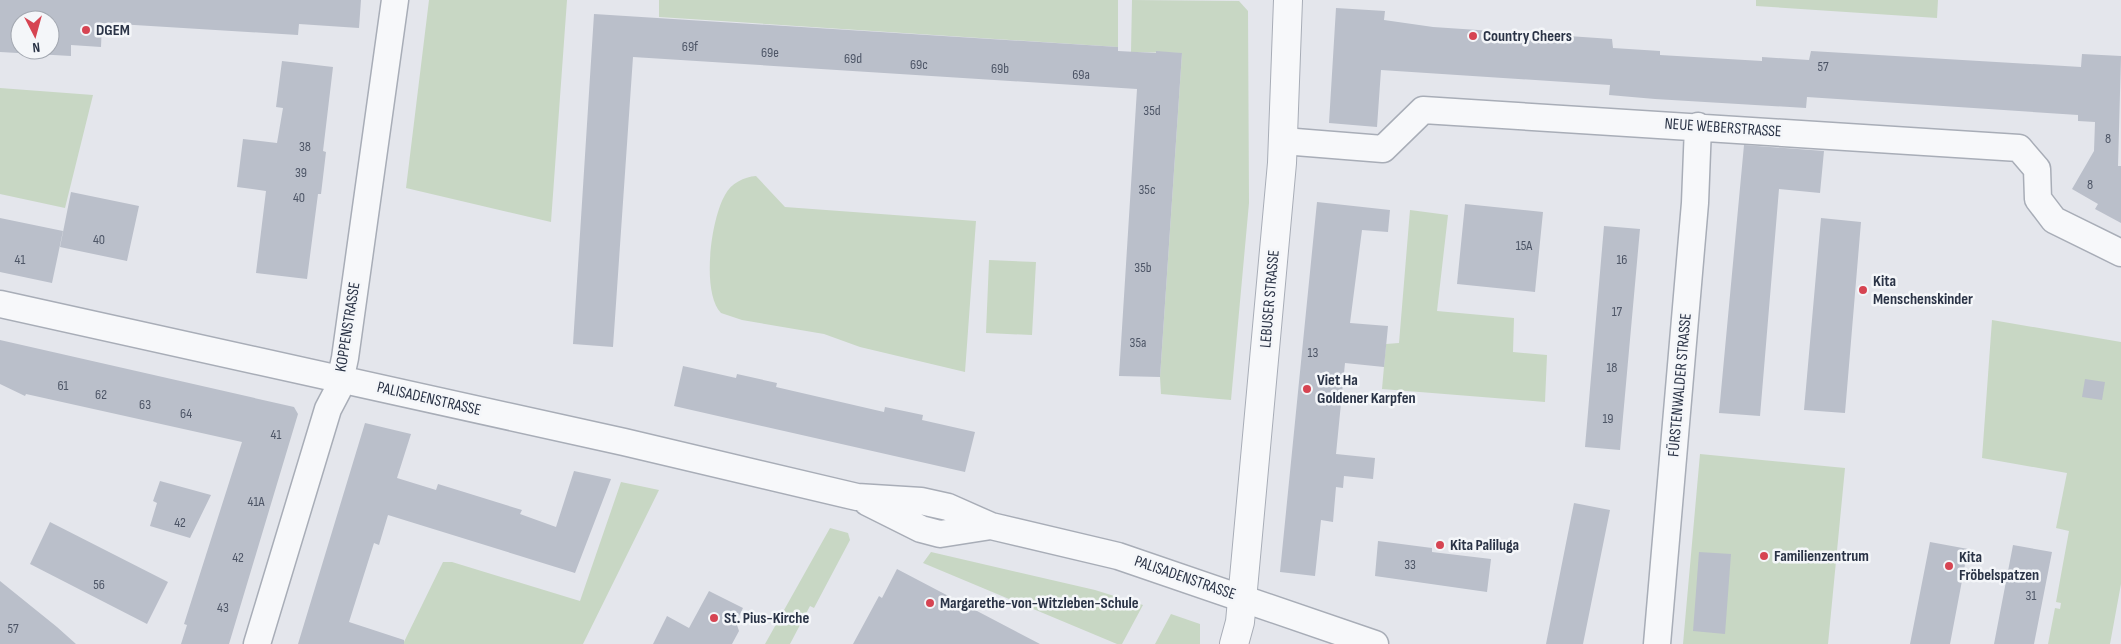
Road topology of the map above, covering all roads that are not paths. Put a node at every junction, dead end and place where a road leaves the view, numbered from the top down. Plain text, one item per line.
1 (395, 0) edge
2 (1288, 0) edge
3 (1698, 126) junction
4 (1283, 141) junction
5 (2121, 253) edge
6 (0, 304) edge
7 (340, 379) junction
8 (1242, 598) junction
9 (257, 644) edge
10 (1234, 644) edge
11 (1375, 644) edge
12 (1657, 644) edge

1 - 7 street, KOPPENSTRASSE
2 - 4 street, LEBUSER STRASSE
3 - 4 street, NEUE WEBERSTRASSE
3 - 5 street, NEUE WEBERSTRASSE
3 - 12 street, FÜRSTENWALDER STRASSE
4 - 8 street, LEBUSER STRASSE
6 - 7 street, PALISADENSTRASSE
7 - 8 street, PALISADENSTRASSE
7 - 9 street, KOPPENSTRASSE
8 - 10 street, LEBUSER STRASSE
8 - 11 street, PALISADENSTRASSE

